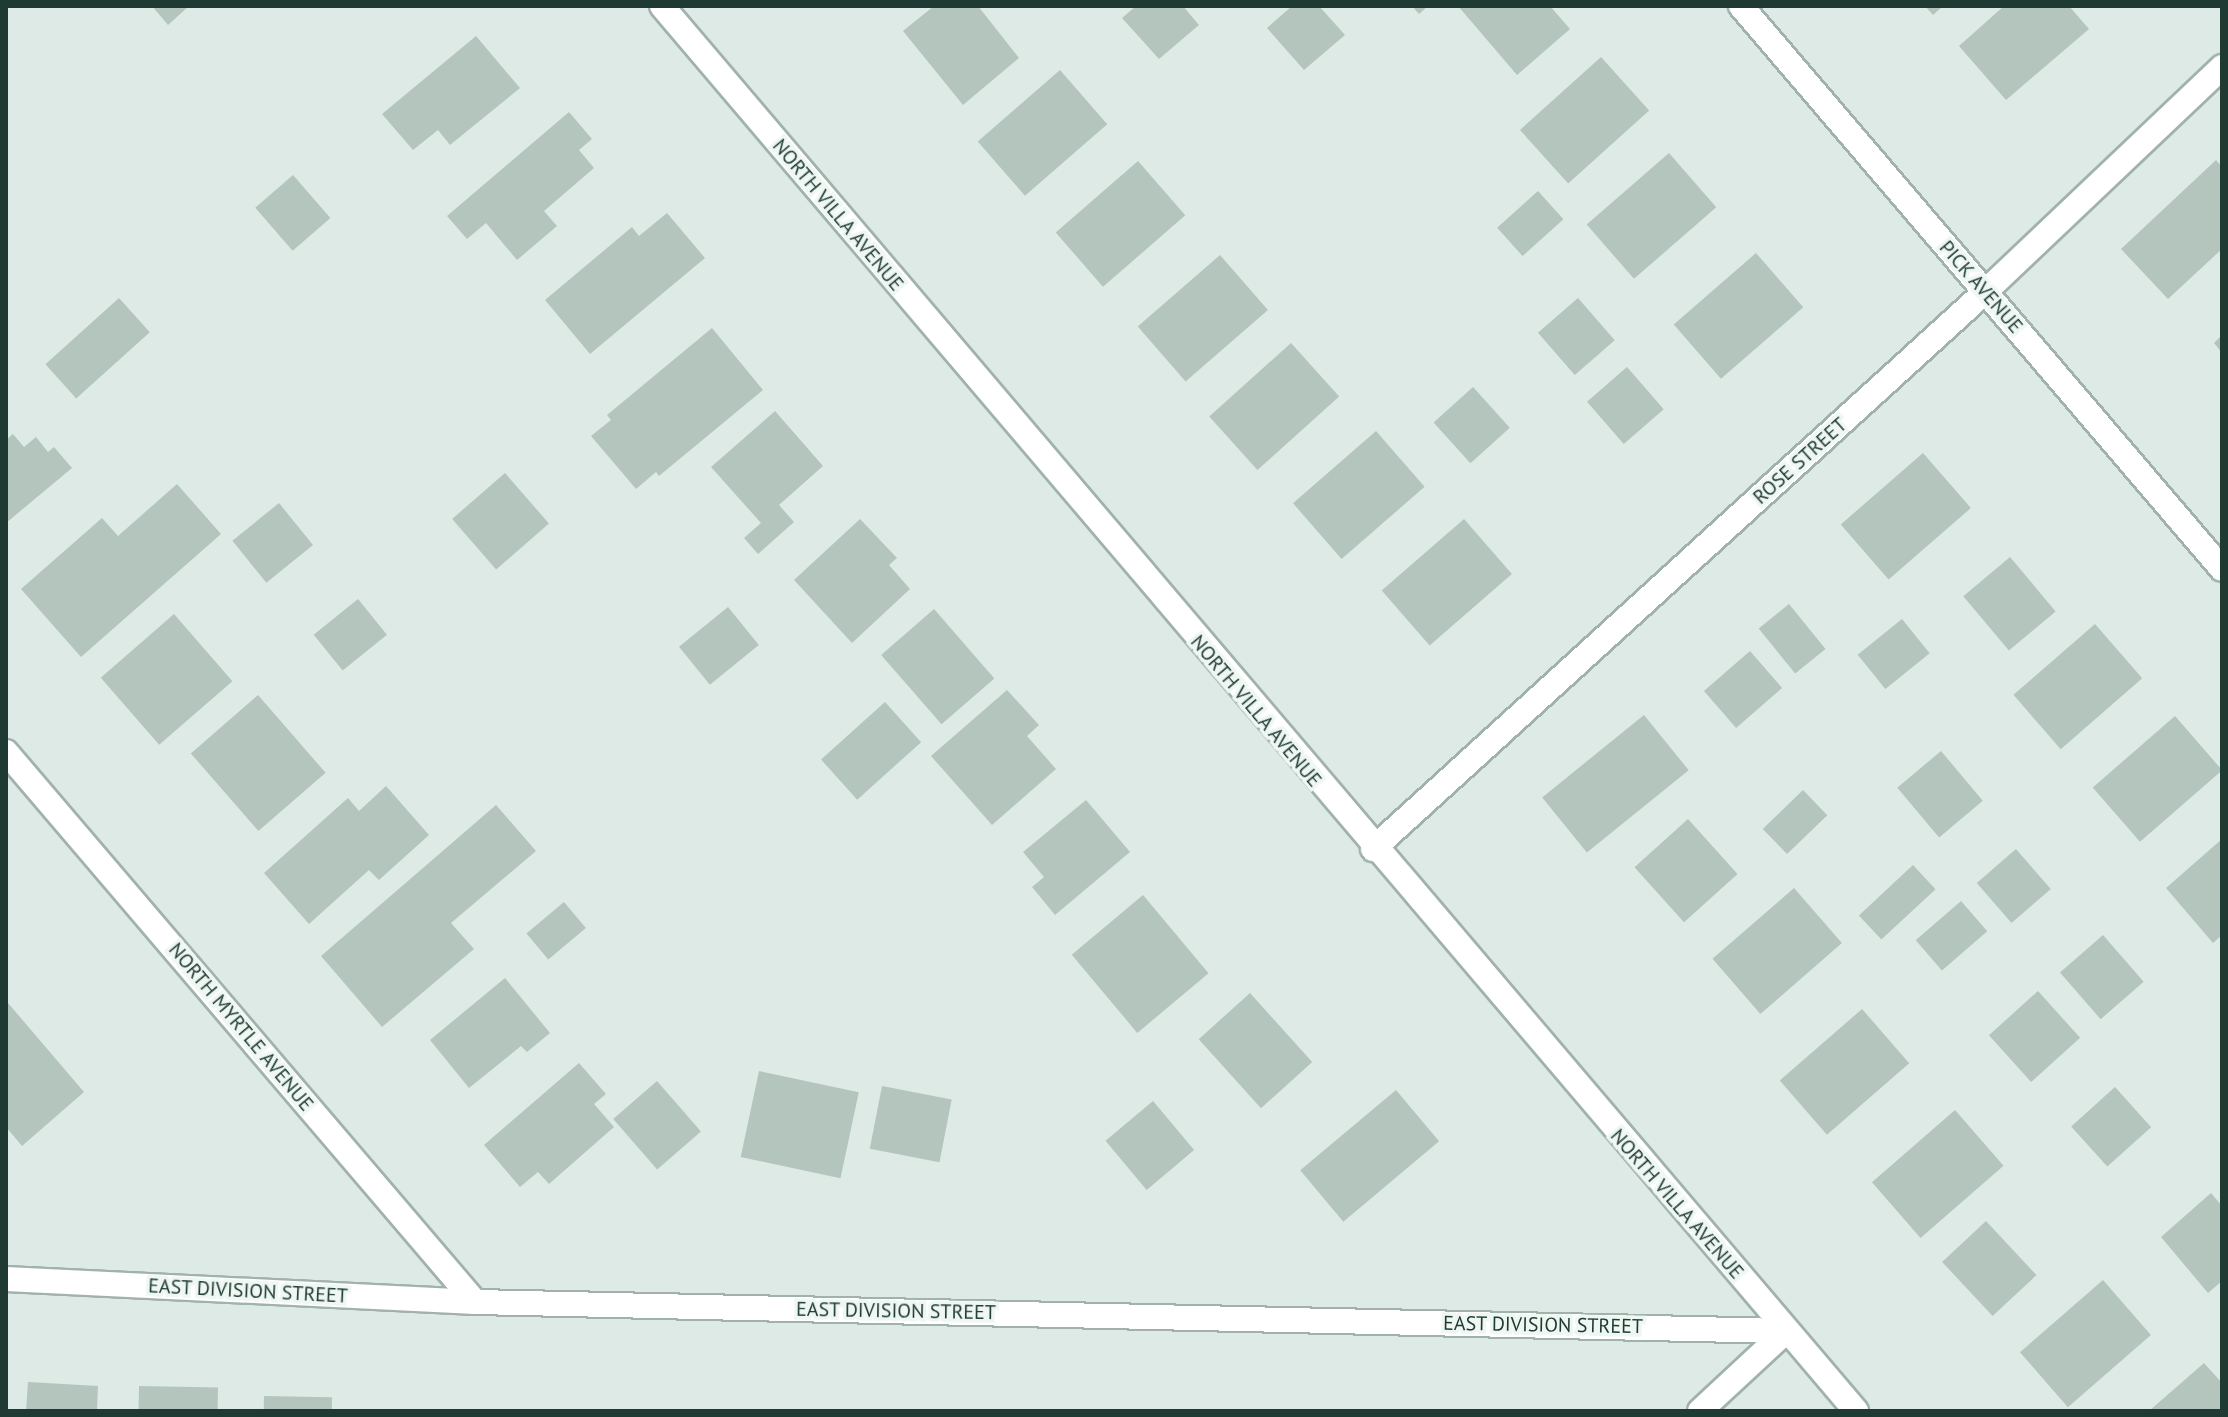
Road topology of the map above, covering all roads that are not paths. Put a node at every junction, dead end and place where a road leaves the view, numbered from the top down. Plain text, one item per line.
1 (662, 6) edge
2 (1741, 6) edge
3 (2222, 67) edge
4 (1985, 292) junction
5 (2222, 569) edge
6 (6, 752) edge
7 (1373, 849) junction
8 (6, 1279) edge
9 (475, 1302) junction
10 (1786, 1331) junction
11 (1700, 1411) edge
12 (1856, 1411) edge

1 - 7 street, NORTH VILLA AVENUE
2 - 4 street, PICK AVENUE
3 - 4 street, ROSE STREET
4 - 5 street, PICK AVENUE
4 - 7 street, ROSE STREET
6 - 9 street, NORTH MYRTLE AVENUE
7 - 10 street, NORTH VILLA AVENUE
8 - 9 street, EAST DIVISION STREET
9 - 10 street, EAST DIVISION STREET
10 - 11 street
10 - 12 street, NORTH VILLA AVENUE

